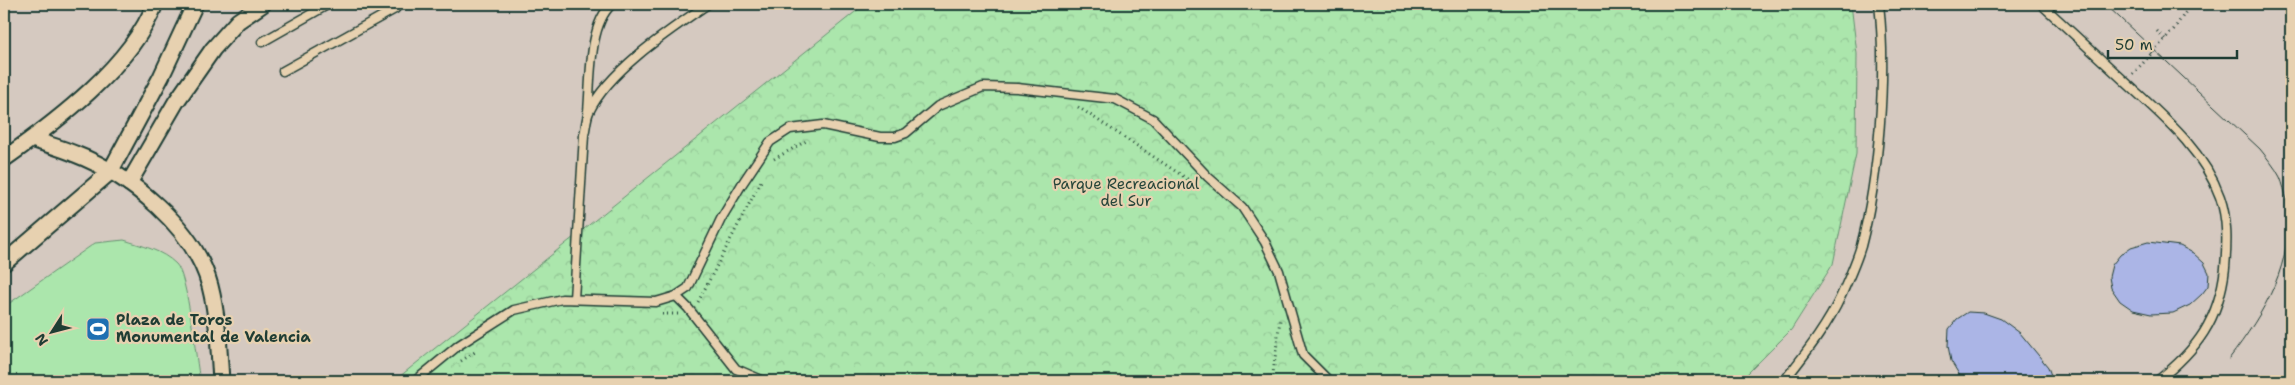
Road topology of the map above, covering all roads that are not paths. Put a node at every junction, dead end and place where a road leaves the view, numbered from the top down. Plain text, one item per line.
1 (155, 4) edge
2 (195, 4) edge
3 (263, 4) edge
4 (329, 4) edge
5 (399, 4) edge
6 (612, 4) edge
7 (708, 4) edge
8 (1879, 4) edge
9 (2040, 4) edge
10 (606, 7) edge
11 (262, 42) dead end
12 (283, 71) dead end
13 (588, 114) junction
14 (32, 139) junction
15 (4, 159) edge
16 (110, 172) junction
17 (129, 183) junction
18 (4, 263) edge
19 (676, 296) junction
20 (574, 299) junction
21 (221, 381) edge
22 (415, 381) edge
23 (764, 381) edge
24 (1328, 381) edge
25 (1784, 381) edge
26 (2158, 381) edge

1 - 14 street
2 - 16 street
3 - 17 street
4 - 11 lane
5 - 12 lane
6 - 10 lane
7 - 13 lane
8 - 25 lane
9 - 26 lane
10 - 13 lane
13 - 20 lane
14 - 15 street
14 - 16 street
16 - 17 street
16 - 18 street
17 - 21 street
19 - 20 lane
19 - 23 lane
19 - 24 lane
20 - 22 lane

